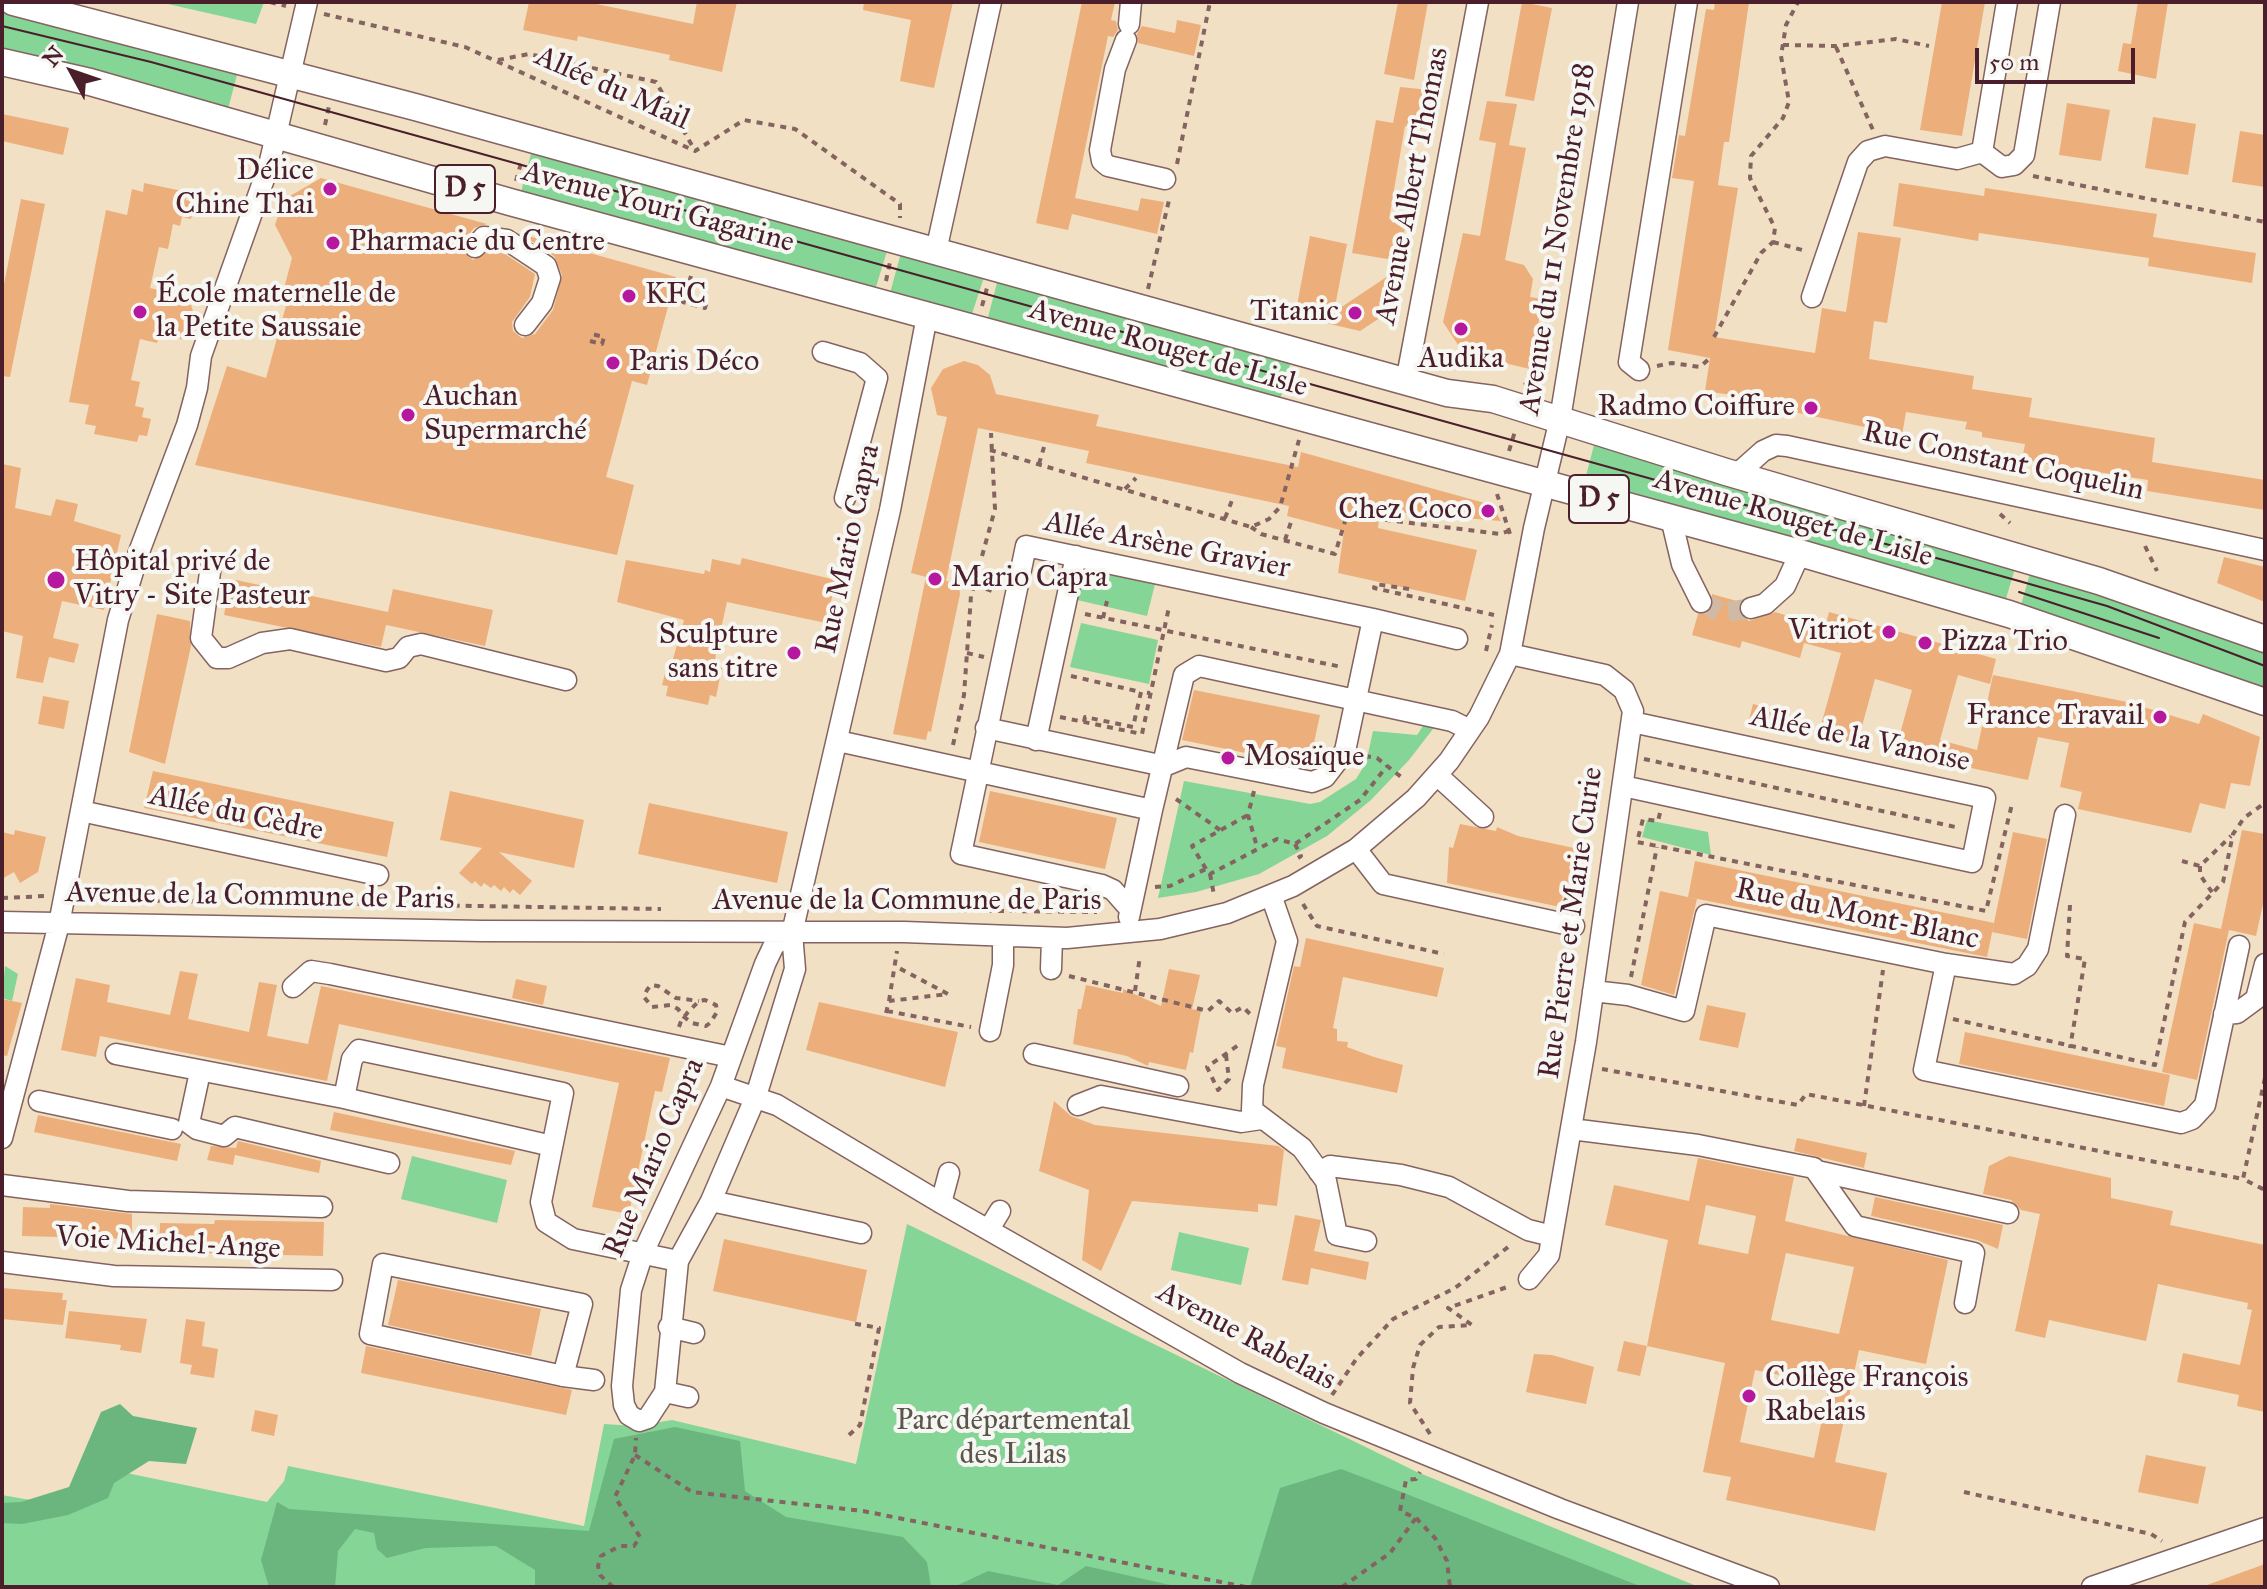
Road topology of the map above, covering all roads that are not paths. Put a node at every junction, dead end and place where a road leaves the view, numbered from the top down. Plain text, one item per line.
1 (13, 2) edge
2 (307, 2) edge
3 (991, 2) edge
4 (1131, 2) edge
5 (1478, 2) edge
6 (1628, 2) edge
7 (1687, 2) edge
8 (2007, 2) edge
9 (2050, 2) edge
10 (2, 62) edge
11 (290, 73) junction
12 (274, 134) junction
13 (1982, 152) junction
14 (1171, 179) road end
15 (475, 247) dead end
16 (936, 251) junction
17 (1812, 297) dead end
18 (927, 316) junction
19 (525, 325) dead end
20 (823, 352) dead end
21 (1639, 370) road end
22 (1406, 382) junction
23 (1560, 419) junction
24 (1736, 475) junction
25 (1544, 484) junction
26 (845, 498) dead end
27 (1671, 518) junction
28 (2265, 550) edge
29 (1800, 553) junction
30 (1076, 556) junction
31 (211, 565) dead end
32 (1701, 602) dead end
33 (1751, 608) tunnel mouth
34 (1373, 619) junction
35 (1457, 639) dead end
36 (2265, 639) edge
37 (1510, 654) junction
38 (566, 680) dead end
39 (1357, 700) junction
40 (2265, 702) edge
41 (1632, 722) junction
42 (986, 728) junction
43 (1470, 730) junction
44 (1036, 740) junction
45 (838, 741) junction
46 (1164, 766) junction
47 (976, 774) junction
48 (1437, 775) junction
49 (1623, 786) junction
50 (1154, 802) junction
51 (81, 811) junction
52 (2065, 815) dead end
53 (1483, 817) dead end
54 (1356, 849) junction
55 (378, 875) dead end
56 (1271, 895) junction
57 (1128, 907) junction
58 (1571, 916) road end
59 (9, 922) edge
60 (59, 924) junction
61 (792, 933) junction
62 (1130, 933) junction
63 (1003, 937) junction
64 (1052, 938) junction
65 (2239, 946) dead end
66 (1946, 964) junction
67 (2265, 964) edge
68 (1058, 972) road end
69 (293, 987) dead end
70 (1593, 991) junction
71 (2224, 1014) junction
72 (990, 1031) dead end
73 (116, 1054) dead end
74 (1034, 1054) dead end
75 (731, 1057) junction
76 (200, 1072) junction
77 (721, 1086) junction
78 (1178, 1086) dead end
79 (756, 1096) junction
80 (344, 1098) junction
81 (39, 1101) dead end
82 (1078, 1105) dead end
83 (1261, 1119) junction
84 (172, 1129) dead end
85 (1571, 1129) junction
86 (2, 1138) edge
87 (552, 1146) junction
88 (389, 1163) dead end
89 (1817, 1171) junction
90 (1319, 1172) junction
91 (949, 1173) dead end
92 (2, 1185) edge
93 (711, 1201) junction
94 (941, 1203) junction
95 (322, 1207) dead end
96 (1000, 1211) dead end
97 (2008, 1213) dead end
98 (989, 1229) junction
99 (861, 1233) dead end
100 (1552, 1236) junction
101 (1366, 1241) dead end
102 (643, 1253) junction
103 (678, 1261) junction
104 (2, 1262) edge
105 (1529, 1279) road end
106 (332, 1280) dead end
107 (1965, 1303) dead end
108 (669, 1327) junction
109 (694, 1333) dead end
110 (563, 1376) junction
111 (594, 1380) dead end
112 (665, 1392) junction
113 (688, 1397) dead end
114 (2265, 1528) edge
115 (1769, 1587) edge
116 (2092, 1587) edge

1 - 11 main road, Avenue Youri Gagarine / D 5
2 - 11 street
3 - 16 street
4 - 14 street
5 - 22 street, Avenue Albert Thomas
6 - 23 street, Avenue du 11 Novembre 1918
7 - 21 street
8 - 13 street
9 - 13 street
10 - 12 main road, Avenue Youri Gagarine / D 5
11 - 12 street
11 - 16 main road, Avenue Youri Gagarine / D 5
12 - 18 main road, Avenue Youri Gagarine / D 5
12 - 51 street
13 - 17 street
15 - 19 street
16 - 22 main road, Avenue Rouget de Lisle / D 5
18 - 25 main road, Avenue Rouget de Lisle / D 5
18 - 45 street, Rue Mario Capra
20 - 26 street
22 - 23 main road, Avenue Rouget de Lisle / D 5
23 - 24 main road, Avenue Rouget de Lisle / D 5
23 - 25 street, Avenue du 11 Novembre 1918
24 - 28 street, Rue Constant Coquelin
24 - 36 main road, Avenue Rouget de Lisle / D 5
25 - 27 main road, Avenue Rouget de Lisle / D 5
25 - 37 street, Avenue de la Commune de Paris
27 - 29 main road, Avenue Rouget de Lisle / D 5
27 - 32 street
29 - 33 street
29 - 40 main road, Avenue Rouget de Lisle / D 5
30 - 34 street, Allée Arsène Gravier
30 - 42 street, Allée Arsène Gravier
30 - 44 street
31 - 38 street
34 - 35 street, Allée Arsène Gravier
34 - 39 street
37 - 41 street, Rue Pierre et Marie Curie
37 - 43 street, Avenue de la Commune de Paris
39 - 43 street
39 - 46 street
39 - 46 street
41 - 49 street, Rue Pierre et Marie Curie
41 - 49 street, Allée de la Vanoise
42 - 44 street
42 - 47 street, Allée Arsène Gravier
43 - 48 street, Avenue de la Commune de Paris
44 - 46 street
45 - 47 street
45 - 61 street, Rue Mario Capra
46 - 50 street
47 - 50 street
47 - 57 street, Allée Arsène Gravier
48 - 53 street
48 - 54 street, Avenue de la Commune de Paris
49 - 70 street, Rue Pierre et Marie Curie
50 - 57 street
51 - 55 street, Allée du Cèdre
51 - 60 street
52 - 66 street, Rue du Mont-Blanc
54 - 56 street, Avenue de la Commune de Paris
54 - 58 street
56 - 62 street, Avenue de la Commune de Paris
56 - 83 street
57 - 62 street
59 - 60 street, Avenue de la Commune de Paris
60 - 61 street, Avenue de la Commune de Paris
60 - 86 street
61 - 63 street, Avenue de la Commune de Paris
61 - 75 street, Rue Mario Capra
61 - 79 street, Rue Mario Capra
62 - 64 street, Avenue de la Commune de Paris
63 - 64 street, Avenue de la Commune de Paris
63 - 72 street
64 - 68 street
65 - 71 street
66 - 70 street, Rue du Mont-Blanc
66 - 71 street
67 - 71 street
69 - 75 street
70 - 85 street, Rue Pierre et Marie Curie
73 - 76 street
74 - 78 street
75 - 77 street, Rue Mario Capra
76 - 80 street
76 - 88 street
77 - 79 street, Avenue Rabelais
77 - 102 street, Rue Mario Capra
79 - 93 street, Rue Mario Capra
79 - 94 street, Avenue Rabelais
80 - 87 street
80 - 87 street
81 - 84 street
82 - 83 street
83 - 90 street
85 - 89 street
85 - 100 street, Rue Pierre et Marie Curie
87 - 102 street
89 - 97 street
89 - 107 street
90 - 100 street
90 - 101 street
91 - 94 street
92 - 95 street
93 - 99 street
93 - 103 street, Rue Mario Capra
94 - 98 street, Avenue Rabelais
96 - 98 street
98 - 115 street, Avenue Rabelais
100 - 105 street, Rue Pierre et Marie Curie
102 - 103 street
102 - 112 street, Rue Mario Capra
103 - 108 street, Rue Mario Capra
104 - 106 street, Voie Michel-Ange
108 - 109 street
108 - 112 street, Rue Mario Capra
110 - 110 street
110 - 111 street
112 - 113 street
114 - 116 street

